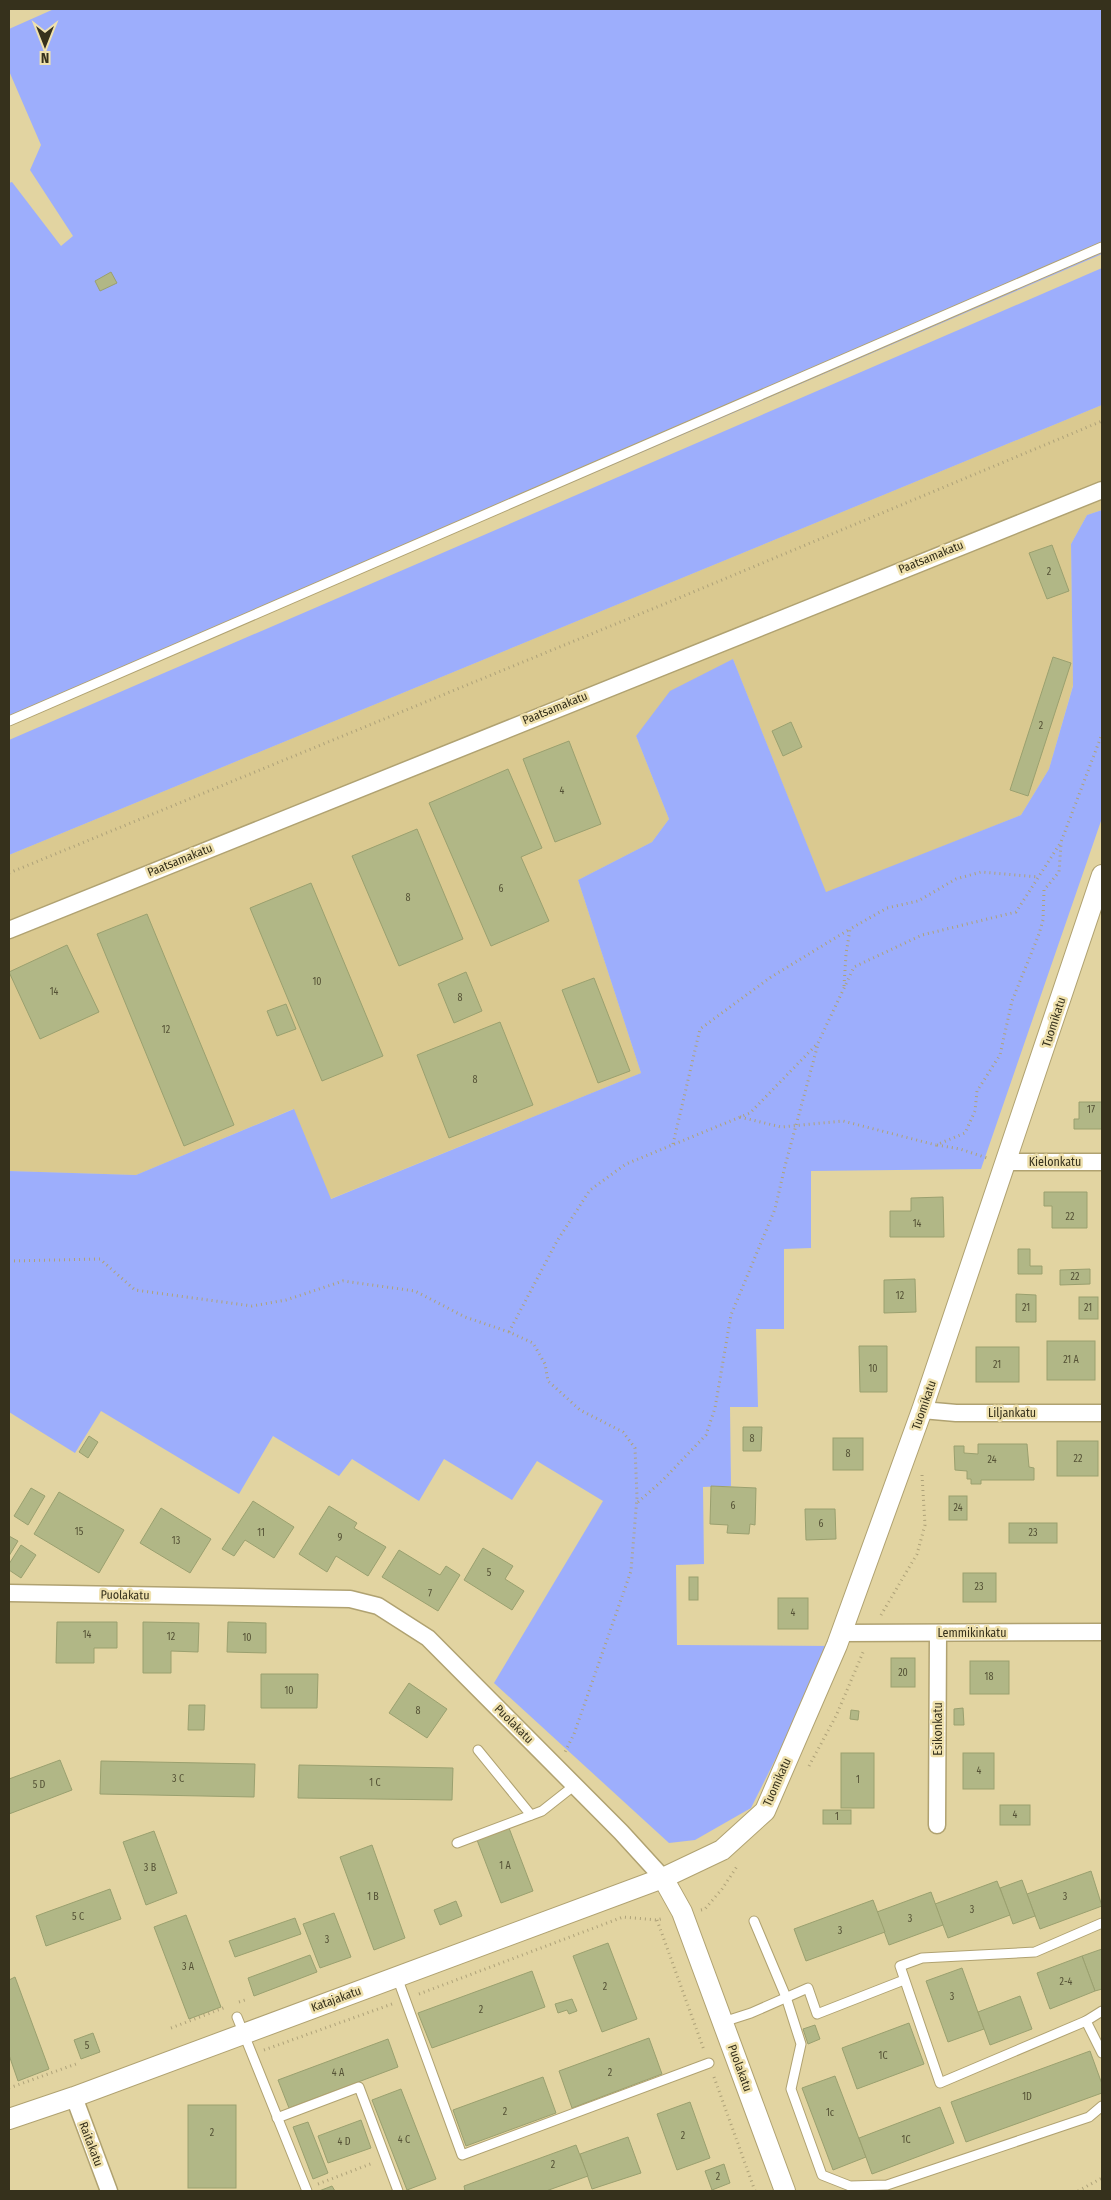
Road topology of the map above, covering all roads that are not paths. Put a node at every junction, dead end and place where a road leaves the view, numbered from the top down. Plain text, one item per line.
1 (1102, 247) edge
2 (1102, 490) edge
3 (9, 721) edge
4 (1102, 875) edge
5 (1097, 908) edge
6 (9, 930) edge
7 (1007, 1162) junction
8 (1102, 1162) edge
9 (922, 1410) junction
10 (1102, 1413) edge
11 (9, 1593) edge
12 (1102, 1632) edge
13 (841, 1633) junction
14 (938, 1633) junction
15 (478, 1750) dead end
16 (575, 1785) junction
17 (531, 1815) junction
18 (937, 1825) dead end
19 (457, 1843) dead end
20 (663, 1878) junction
21 (754, 1921) dead end
22 (1102, 1922) edge
23 (397, 1976) junction
24 (904, 1980) junction
25 (786, 1998) junction
26 (1102, 2011) edge
27 (1086, 2021) junction
28 (723, 2022) junction
29 (240, 2025) junction
30 (1102, 2053) edge
31 (709, 2063) dead end
32 (74, 2097) junction
33 (1102, 2106) edge
34 (277, 2118) junction
35 (9, 2119) edge
36 (306, 2190) edge
37 (109, 2191) edge
38 (398, 2191) edge
39 (785, 2191) edge

1 - 3 lane
2 - 6 street, Paatsamakatu
4 - 5 street, Tuomikatu
5 - 7 street, Tuomikatu
7 - 8 street, Kielonkatu
7 - 9 street, Tuomikatu
9 - 10 street, Liljankatu
9 - 13 street, Tuomikatu
11 - 16 street, Puolakatu
12 - 14 street, Lemmikinkatu
13 - 14 street, Lemmikinkatu
13 - 20 street, Tuomikatu
14 - 18 street, Esikonkatu
15 - 17 lane
16 - 17 lane
16 - 20 street, Puolakatu
17 - 19 lane
20 - 23 street, Katajakatu
20 - 28 street, Puolakatu
21 - 25 lane
22 - 24 lane
23 - 29 street, Katajakatu
23 - 31 lane
24 - 25 lane
24 - 27 lane
25 - 28 lane
25 - 33 lane
26 - 27 lane
27 - 30 lane
28 - 39 street, Puolakatu
29 - 32 street, Katajakatu
29 - 34 lane
32 - 35 street, Katajakatu
32 - 37 street, Raitakatu
34 - 36 lane
34 - 38 lane

